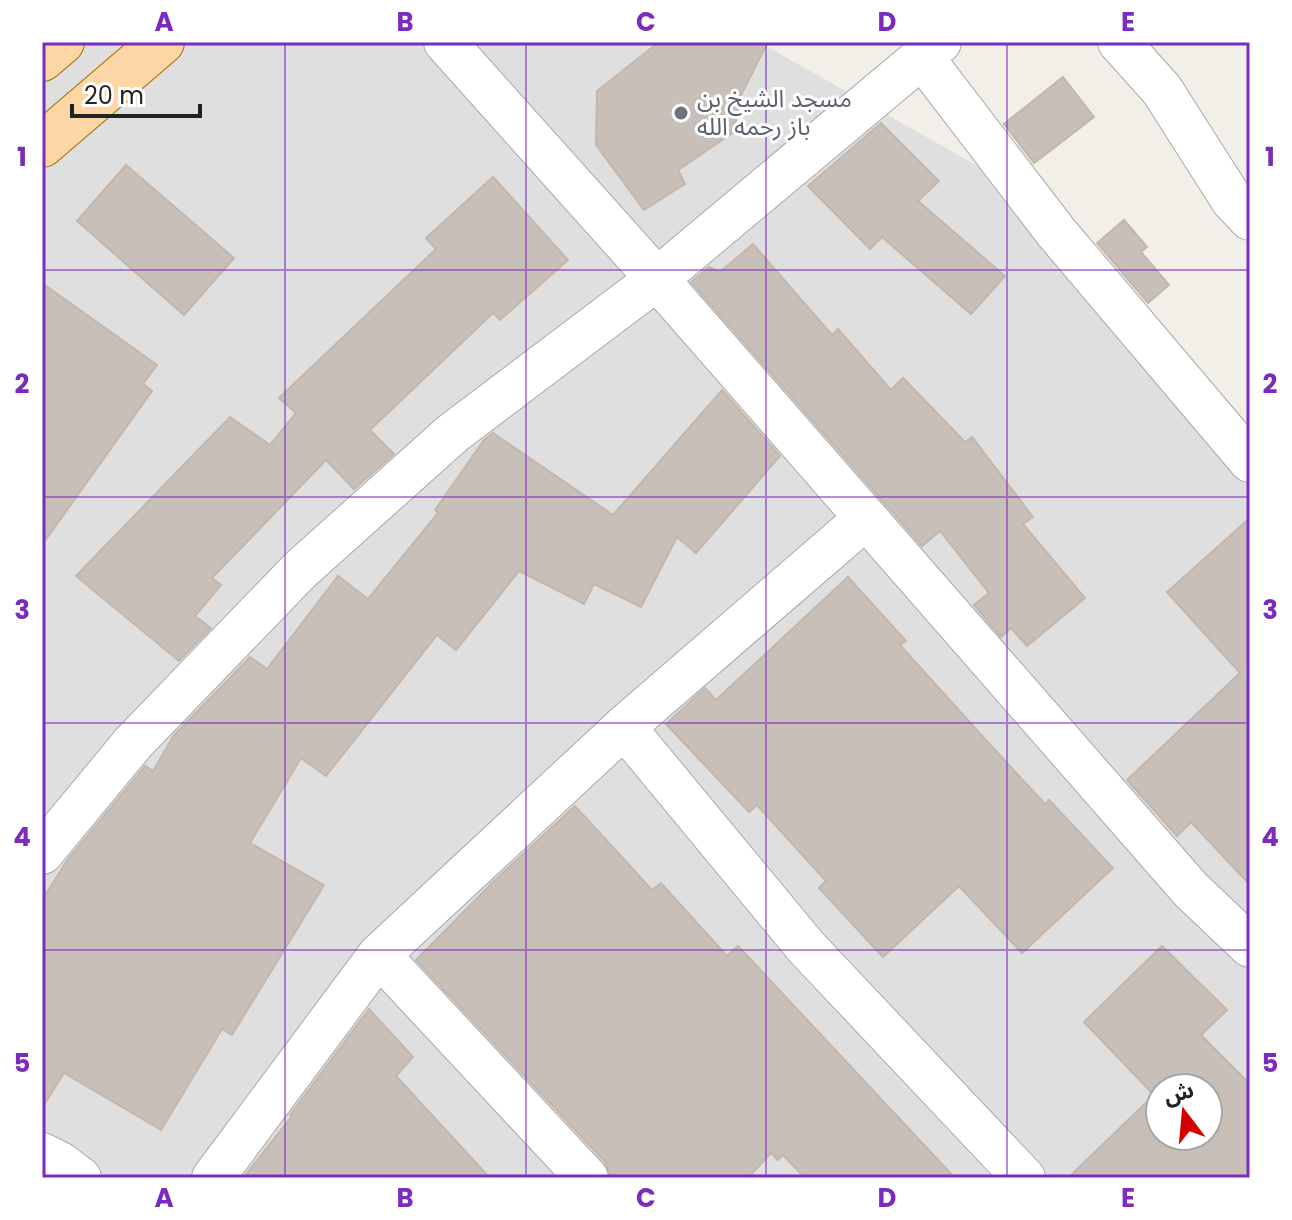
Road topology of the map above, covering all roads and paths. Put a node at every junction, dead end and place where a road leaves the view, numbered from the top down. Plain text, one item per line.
1 (162, 42) edge
2 (445, 42) edge
3 (1119, 42) edge
4 (931, 49) edge
5 (42, 145) edge
6 (1250, 219) edge
7 (657, 279) junction
8 (1250, 461) edge
9 (866, 518) junction
10 (624, 727) junction
11 (42, 853) edge
12 (1250, 946) edge
13 (379, 955) junction
14 (42, 1154) edge
15 (80, 1178) edge
16 (213, 1178) edge
17 (587, 1178) edge
18 (1024, 1178) edge

1 - 5 main road
2 - 7 street
3 - 6 street
4 - 7 street
4 - 8 street
7 - 9 street
7 - 11 street
9 - 10 street
9 - 12 street
10 - 13 street
10 - 18 street
13 - 16 street
13 - 17 street
14 - 15 street

